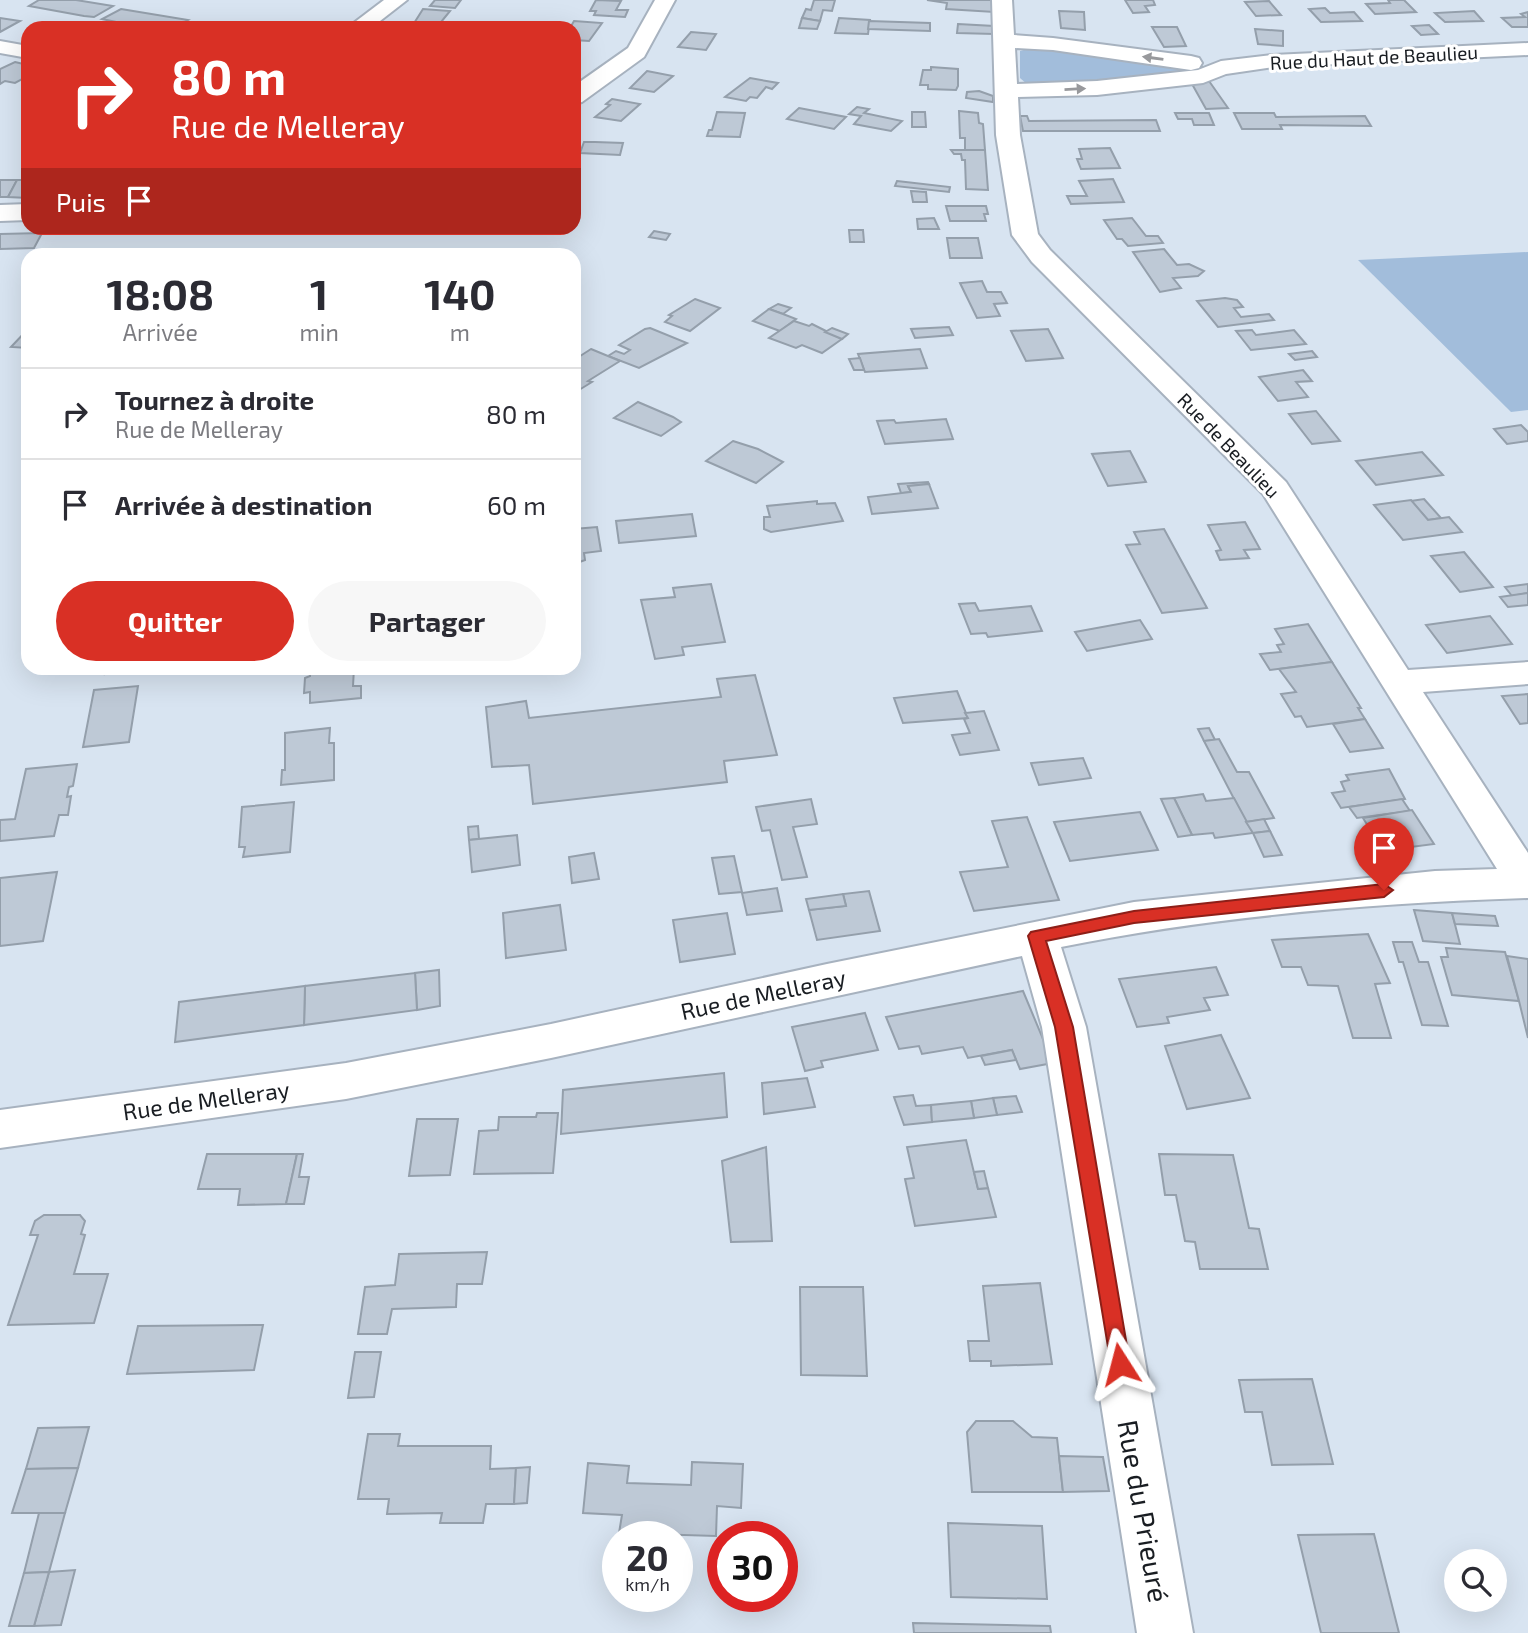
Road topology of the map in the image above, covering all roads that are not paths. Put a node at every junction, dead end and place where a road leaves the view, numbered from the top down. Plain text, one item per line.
1 (397, 0) edge
2 (665, 0) edge
3 (1002, 0) edge
4 (367, 21) edge
5 (1006, 41) junction
6 (0, 47) edge
7 (1528, 49) edge
8 (21, 51) edge
9 (1221, 68) junction
10 (1006, 91) junction
11 (581, 92) edge
12 (21, 212) edge
13 (0, 213) edge
14 (1528, 673) edge
15 (1398, 682) junction
16 (1527, 883) edge
17 (1037, 936) junction
18 (0, 1129) edge
19 (1165, 1633) edge

1 - 4 street
2 - 11 street
3 - 5 street, Rue de Beaulieu
9 -> 5 street, Rue du Haut de Beaulieu
5 - 10 street, Rue de Beaulieu
6 - 8 street
7 - 9 street, Rue du Haut de Beaulieu
10 -> 9 street, Rue du Haut de Beaulieu
10 - 15 street, Rue de Beaulieu
12 - 13 street
14 - 15 street
15 - 16 street, Rue de Beaulieu
16 - 17 street, Rue de Melleray
17 - 18 street, Rue de Melleray
17 - 19 street, Rue du Prieuré

